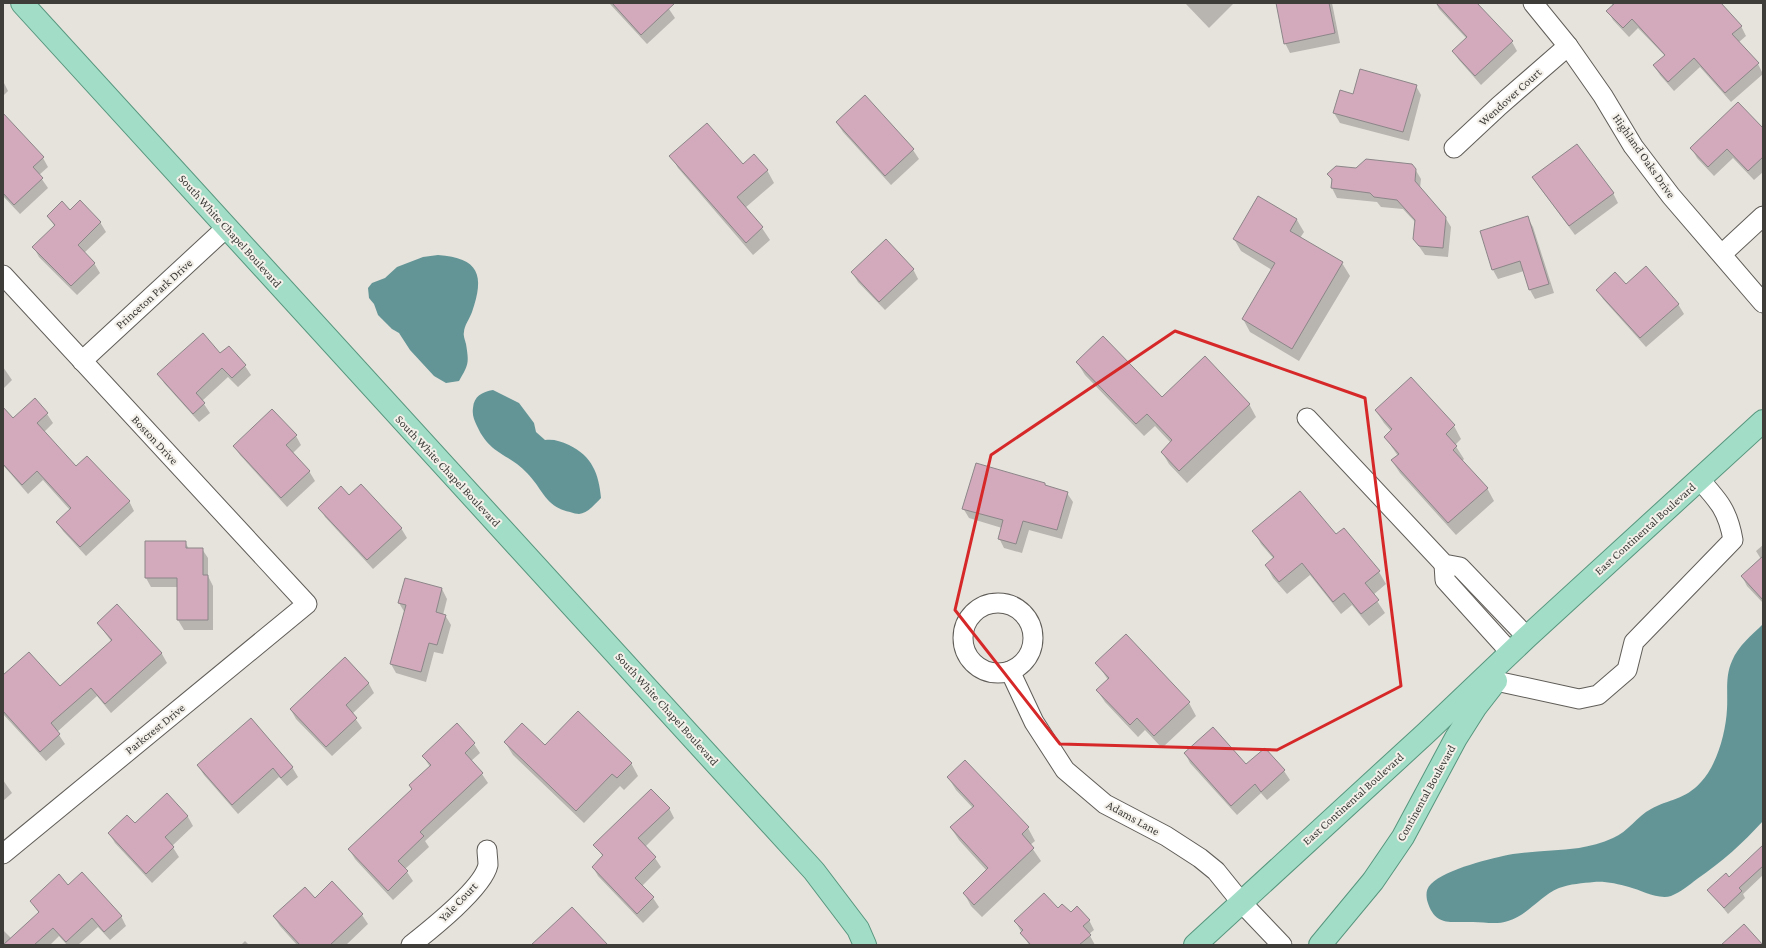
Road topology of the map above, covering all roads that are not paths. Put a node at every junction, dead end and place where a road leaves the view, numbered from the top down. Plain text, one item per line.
1 (22, 3) edge
2 (1534, 3) edge
3 (1568, 46) junction
4 (1454, 148) dead end
5 (1763, 216) edge
6 (226, 228) junction
7 (1722, 254) junction
8 (3, 275) edge
9 (1763, 303) edge
10 (82, 361) junction
11 (1307, 418) dead end
12 (1763, 421) edge
13 (1700, 479) junction
14 (1444, 564) junction
15 (307, 604) joint
16 (1527, 637) junction
17 (1510, 652) junction
18 (1010, 671) dead end
19 (1496, 681) junction
20 (487, 850) dead end
21 (3, 854) edge
22 (1240, 902) junction
23 (411, 945) edge
24 (865, 945) edge
25 (1195, 945) edge
26 (1282, 945) edge
27 (1320, 945) edge

1 - 6 main road, South White Chapel Boulevard
2 - 3 street, Highland Oaks Drive
3 - 4 street, Wendover Court
3 - 7 street, Highland Oaks Drive
5 - 7 street
6 - 10 street, Princeton Park Drive
6 - 24 main road, South White Chapel Boulevard
7 - 9 street, Highland Oaks Drive
8 - 10 street, Boston Drive
10 - 15 street, Boston Drive
11 - 14 street
12 - 13 main road, East Continental Boulevard
13 - 16 main road, East Continental Boulevard
13 - 19 street
14 - 16 street
14 - 17 street
15 - 21 street, Parkcrest Drive
16 - 17 main road, East Continental Boulevard
16 - 19 main road, Continental Boulevard
17 - 22 main road, East Continental Boulevard
18 - 22 street, Adams Lane
19 - 27 main road, Continental Boulevard
20 - 23 street, Yale Court
22 - 25 main road, East Continental Boulevard
22 - 26 street, Adams Lane

